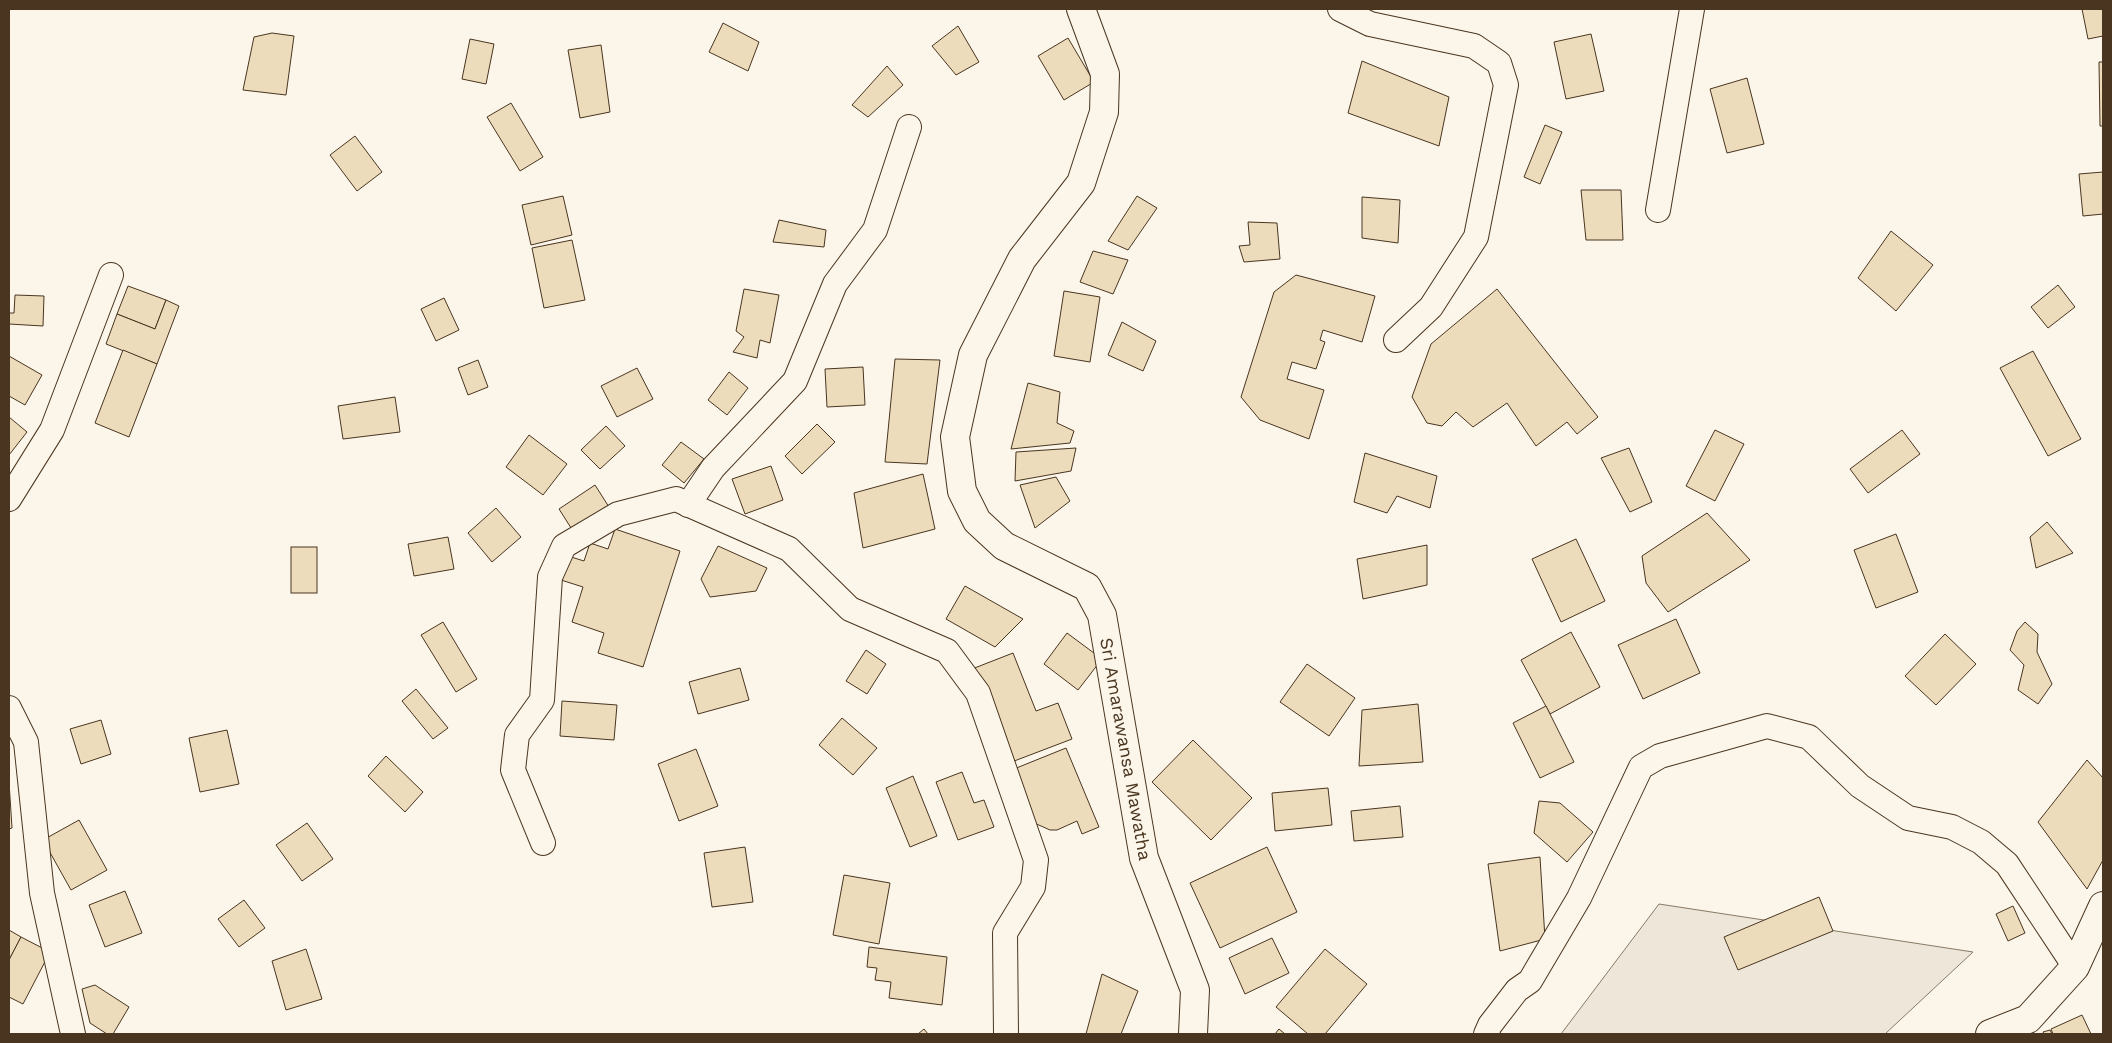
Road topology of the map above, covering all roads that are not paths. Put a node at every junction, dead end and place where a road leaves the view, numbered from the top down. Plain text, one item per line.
1 (1081, 9) edge
2 (1340, 9) edge
3 (1692, 9) edge
4 (909, 127) dead end
5 (1658, 210) dead end
6 (111, 275) dead end
7 (1396, 340) dead end
8 (9, 499) edge
9 (688, 505) junction
10 (9, 708) edge
11 (543, 843) dead end
12 (2103, 906) edge
13 (2075, 967) junction
14 (73, 1034) edge
15 (1006, 1034) edge
16 (1194, 1034) edge
17 (1486, 1034) edge
18 (1990, 1034) edge

1 - 16 street, Sri Amarawansa Mawatha
2 - 7 street
3 - 5 street
4 - 9 street
6 - 8 street
9 - 11 street
9 - 15 street
10 - 14 street
12 - 13 street
13 - 17 street
13 - 18 street

